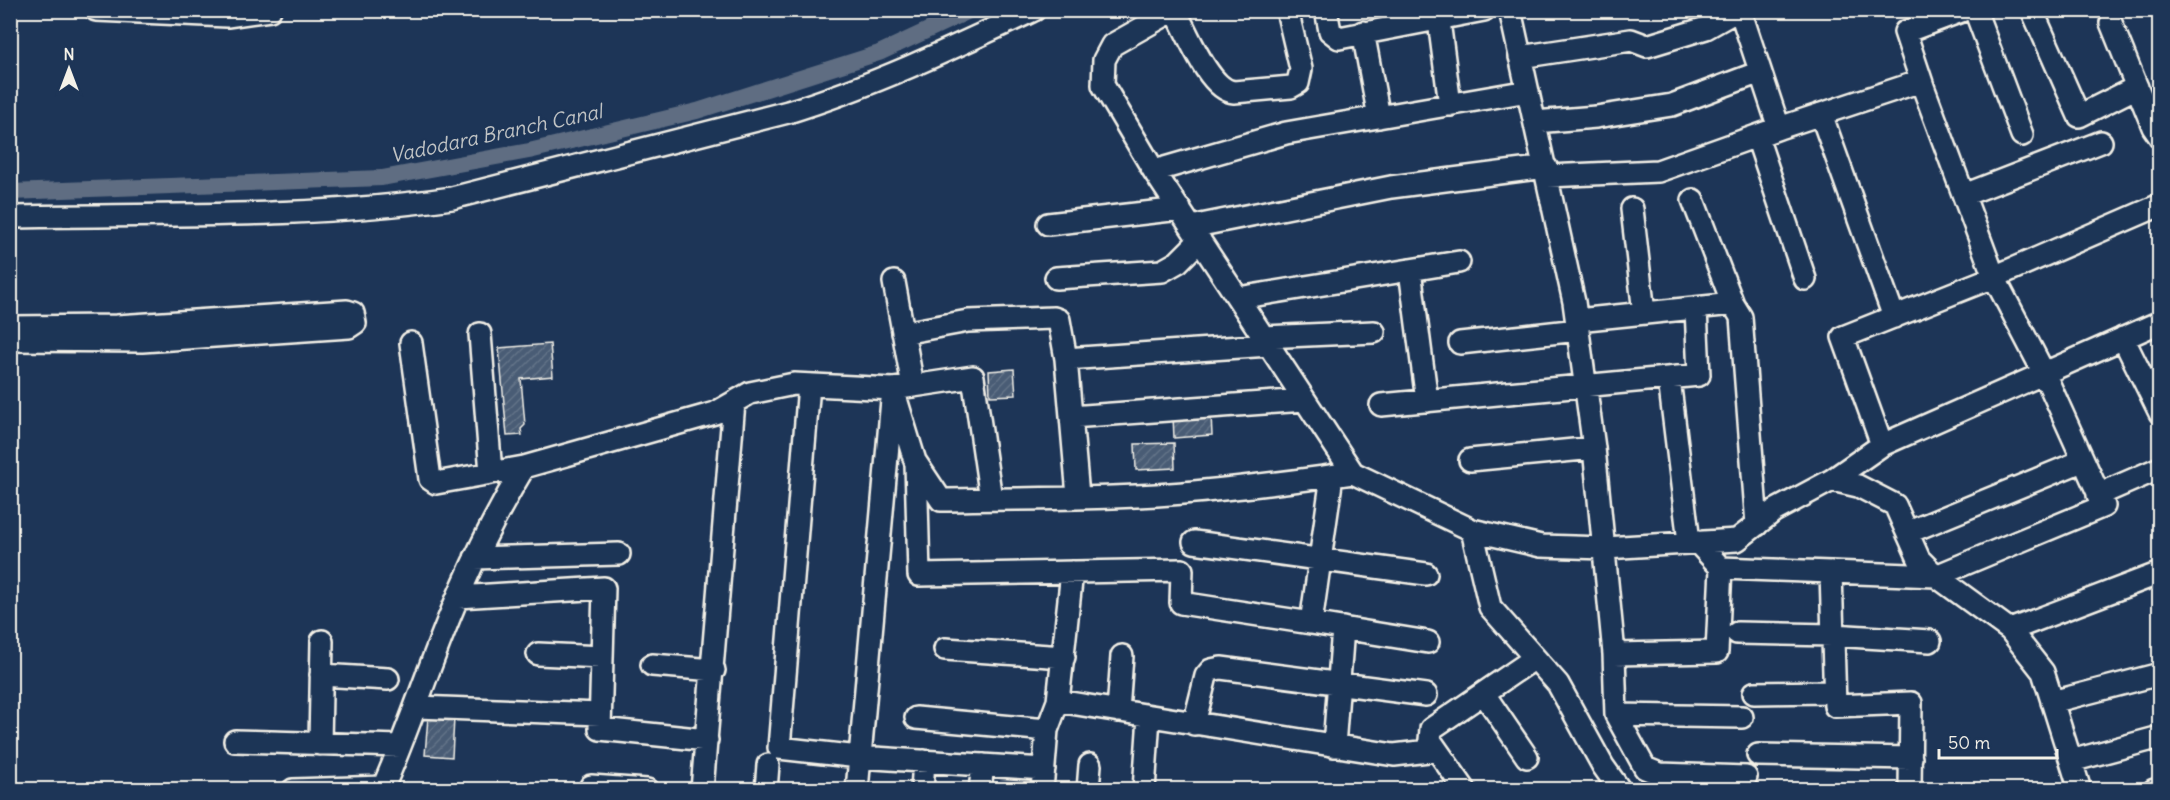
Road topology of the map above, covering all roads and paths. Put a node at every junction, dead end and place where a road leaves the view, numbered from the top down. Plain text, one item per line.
1 (96, 10) edge
2 (270, 10) edge
3 (1034, 10) edge
4 (1175, 10) edge
5 (1287, 10) edge
6 (1326, 10) edge
7 (1484, 10) edge
8 (1510, 10) edge
9 (1739, 10) edge
10 (1964, 10) edge
11 (1975, 10) edge
12 (2032, 10) edge
13 (1425, 18) edge
14 (2111, 23) dead end
15 (1363, 32) junction
16 (1520, 57) junction
17 (1760, 72) junction
18 (2137, 87) junction
19 (1528, 91) junction
20 (1925, 92) junction
21 (1450, 105) junction
22 (1821, 114) junction
23 (1379, 117) junction
24 (1535, 122) junction
25 (1779, 128) junction
26 (2022, 135) dead end
27 (1757, 137) junction
28 (2160, 137) edge
29 (2101, 142) dead end
30 (1155, 171) junction
31 (1547, 171) junction
32 (1964, 195) junction
33 (1693, 200) dead end
34 (2160, 205) edge
35 (1180, 209) junction
36 (1632, 209) dead end
37 (10, 217) edge
38 (1048, 224) dead end
39 (1196, 233) junction
40 (1459, 262) dead end
41 (1410, 270) junction
42 (1994, 277) junction
43 (1056, 278) dead end
44 (1805, 279) dead end
45 (894, 282) dead end
46 (1238, 298) junction
47 (1733, 304) junction
48 (1696, 308) junction
49 (1644, 313) junction
50 (1894, 317) junction
51 (2160, 322) edge
52 (1578, 325) junction
53 (10, 327) edge
54 (1374, 332) dead end
55 (903, 333) junction
56 (480, 334) dead end
57 (2123, 338) junction
58 (10, 340) edge
59 (1266, 341) junction
60 (411, 344) dead end
61 (1460, 344) dead end
62 (1066, 360) junction
63 (2044, 373) junction
64 (1669, 379) junction
65 (808, 385) junction
66 (903, 387) junction
67 (1587, 388) junction
68 (1305, 400) junction
69 (1427, 401) junction
70 (734, 402) junction
71 (1381, 405) dead end
72 (2160, 413) edge
73 (1071, 417) junction
74 (1882, 444) junction
75 (1594, 448) junction
76 (1470, 460) dead end
77 (2082, 460) junction
78 (915, 461) junction
79 (524, 467) junction
80 (2160, 468) edge
81 (491, 473) junction
82 (1353, 473) junction
83 (1332, 476) junction
84 (1832, 480) junction
85 (2098, 495) junction
86 (1078, 496) junction
87 (991, 499) junction
88 (1757, 525) junction
89 (1472, 530) junction
90 (1909, 532) junction
91 (1194, 542) dead end
92 (1693, 542) junction
93 (1605, 548) junction
94 (619, 554) dead end
95 (475, 558) junction
96 (1320, 560) junction
97 (1721, 568) junction
98 (1072, 572) junction
99 (1830, 572) junction
100 (2160, 573) edge
101 (1426, 574) dead end
102 (1936, 576) junction
103 (458, 597) junction
104 (1311, 623) junction
105 (1343, 628) junction
106 (2010, 630) junction
107 (1737, 633) dead end
108 (1832, 634) junction
109 (322, 641) dead end
110 (1930, 641) dead end
111 (1428, 642) dead end
112 (945, 650) dead end
113 (538, 654) dead end
114 (1614, 654) junction
115 (1122, 656) dead end
116 (602, 657) junction
117 (1064, 657) junction
118 (1535, 658) junction
119 (652, 665) dead end
120 (714, 670) junction
121 (2160, 674) edge
122 (321, 675) junction
123 (388, 679) dead end
124 (1339, 685) junction
125 (1834, 692) junction
126 (1754, 693) dead end
127 (1484, 694) junction
128 (1426, 695) dead end
129 (1058, 701) junction
130 (2052, 702) junction
131 (417, 707) junction
132 (1118, 711) junction
133 (600, 714) junction
134 (1616, 715) junction
135 (1149, 717) junction
136 (1742, 717) dead end
137 (916, 718) dead end
138 (1194, 724) junction
139 (1047, 729) junction
140 (2160, 737) edge
141 (707, 740) junction
142 (235, 741) dead end
143 (320, 744) junction
144 (400, 746) junction
145 (1334, 746) junction
146 (1437, 750) junction
147 (1758, 755) dead end
148 (859, 757) junction
149 (1527, 757) dead end
150 (1911, 758) junction
151 (924, 761) junction
152 (2071, 761) junction
153 (768, 765) dead end
154 (983, 765) junction
155 (1090, 765) dead end
156 (1746, 777) dead end
157 (1043, 779) edge
158 (591, 786) dead end
159 (382, 788) edge
160 (293, 789) edge
161 (647, 789) edge
162 (702, 789) edge
163 (766, 789) edge
164 (857, 789) edge
165 (922, 789) edge
166 (980, 789) edge
167 (1088, 789) edge
168 (1144, 789) edge
169 (1465, 789) edge
170 (1620, 789) edge
171 (1910, 789) edge
172 (2080, 789) edge
173 (2154, 789) edge
174 (2160, 789) edge

1 - 2 street
3 - 37 street
4 - 5 street
4 - 30 street
6 - 15 street
7 - 13 street
8 - 16 street
9 - 16 street
9 - 17 street
10 - 20 street
11 - 26 street
12 - 18 street
13 - 15 street
13 - 21 street
14 - 18 street
15 - 23 street
16 - 19 street
17 - 24 street
17 - 25 street
18 - 28 street
19 - 21 street
19 - 24 street
20 - 22 street
20 - 32 street
21 - 23 street
22 - 25 street
22 - 50 street
23 - 30 street
24 - 31 street
25 - 27 street
27 - 31 street
27 - 44 street
29 - 32 street
30 - 35 street
31 - 39 street
31 - 52 street
32 - 42 street
33 - 47 street
34 - 42 street
35 - 38 street
35 - 39 street
36 - 49 street
39 - 43 street
39 - 46 street
40 - 41 street
41 - 46 street
41 - 69 street
42 - 50 street
42 - 63 street
45 - 55 street
46 - 59 street
47 - 48 street
47 - 88 street
48 - 49 street
48 - 64 street
49 - 52 street
50 - 74 street
51 - 57 street
52 - 61 street
52 - 67 street
53 - 58 street
54 - 59 street
55 - 62 street
55 - 66 street
56 - 81 street
57 - 63 street
57 - 72 street
59 - 62 street
59 - 68 street
60 - 81 street
62 - 73 street
63 - 74 street
63 - 77 street
64 - 67 street
64 - 92 street
65 - 66 street
65 - 70 street
65 - 148 street
66 - 78 street
66 - 87 street
66 - 148 street
67 - 69 street
67 - 75 street
68 - 73 street
68 - 82 street
69 - 71 street
70 - 79 street
70 - 120 street
73 - 86 street
74 - 84 street
75 - 76 street
75 - 93 street
77 - 85 street
77 - 90 street
78 - 87 street
78 - 98 street
79 - 81 street
79 - 95 street
80 - 85 street
82 - 83 street
82 - 89 street
83 - 86 street
83 - 96 street
84 - 88 street
84 - 90 street
85 - 102 street
86 - 87 street
88 - 92 street
89 - 93 street
89 - 118 street
90 - 102 street
91 - 96 street
92 - 93 street
92 - 97 street
93 - 114 street
94 - 95 street
95 - 103 street
96 - 101 street
96 - 104 street
97 - 99 street
97 - 114 street
98 - 104 street
98 - 117 street
99 - 102 street
99 - 108 street
100 - 106 street
102 - 106 street
103 - 116 street
103 - 131 street
104 - 105 street
105 - 111 street
105 - 124 street
106 - 130 street
107 - 108 street
108 - 110 street
108 - 125 street
109 - 122 street
112 - 117 street
113 - 116 street
114 - 134 street
115 - 132 street
116 - 133 street
117 - 129 street
118 - 127 street
118 - 170 street
119 - 120 street
120 - 141 street
121 - 130 street
122 - 123 street
122 - 143 street
124 - 128 street
124 - 138 street
124 - 145 street
125 - 126 street
125 - 150 street
127 - 146 street
127 - 149 street
129 - 132 street
129 - 139 street
130 - 152 street
131 - 133 street
131 - 144 street
132 - 135 street
133 - 141 street
134 - 136 street
134 - 156 street
135 - 138 street
135 - 168 street
137 - 139 street
138 - 145 street
139 - 157 street
140 - 152 street
141 - 162 street
142 - 143 street
143 - 144 street
144 - 159 street
145 - 146 street
146 - 169 street
147 - 150 street
148 - 151 street
148 - 164 street
150 - 171 street
151 - 154 street
151 - 165 street
152 - 172 street
153 - 163 street
154 - 157 street
154 - 166 street
155 - 167 street
158 - 161 street
159 - 160 street
173 - 174 street

